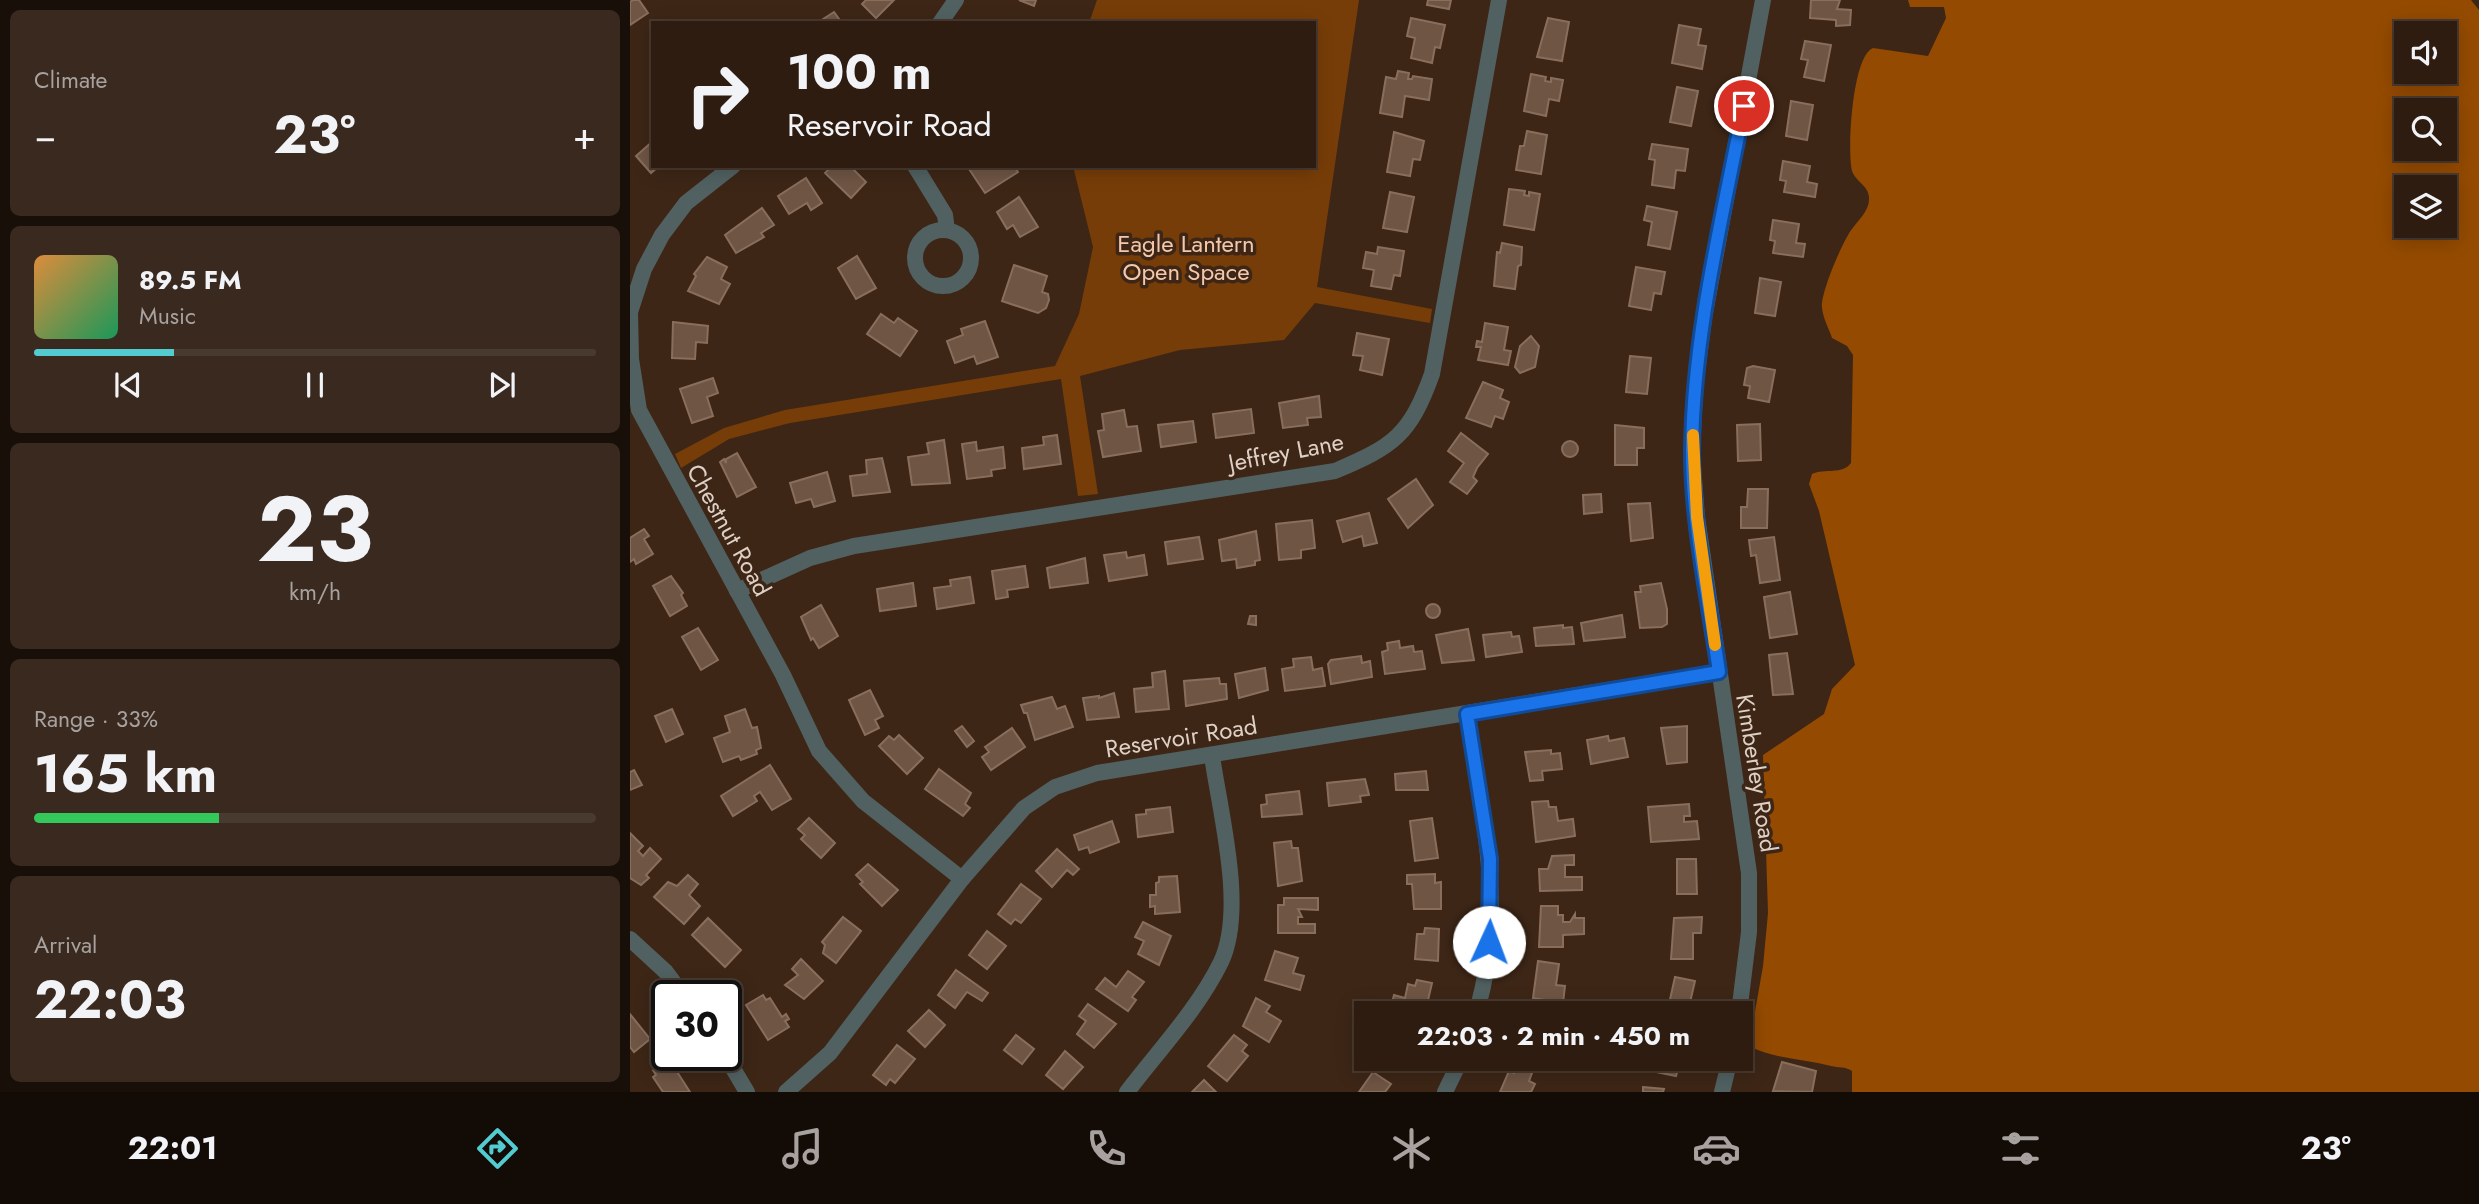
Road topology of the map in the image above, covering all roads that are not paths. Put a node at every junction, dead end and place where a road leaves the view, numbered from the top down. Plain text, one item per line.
1 (956, 0) edge
2 (1499, 0) edge
3 (1763, 0) edge
4 (941, 21) edge
5 (731, 168) edge
6 (916, 168) edge
7 (947, 230) dead end
8 (737, 591) junction
9 (1719, 672) junction
10 (1467, 714) junction
11 (1212, 756) junction
12 (962, 879) junction
13 (630, 939) edge
14 (672, 980) edge
15 (1480, 1001) edge
16 (1741, 1001) edge
17 (735, 1071) edge
18 (1455, 1071) edge
19 (1727, 1071) edge
20 (747, 1092) edge
21 (786, 1092) edge
22 (1127, 1092) edge
23 (1444, 1092) edge
24 (1722, 1092) edge

1 - 4 street
2 - 8 street, Jeffrey Lane
3 - 9 street, Kimberley Road
5 - 8 street, Chestnut Road
6 - 7 street
8 - 12 street, Chestnut Road
9 - 10 street, Reservoir Road
9 - 16 street, Kimberley Road
10 - 11 street, Reservoir Road
10 - 15 street
11 - 12 street, Reservoir Road
11 - 22 street
12 - 21 street, Reservoir Road
13 - 14 street
17 - 20 street
18 - 23 street
19 - 24 street

